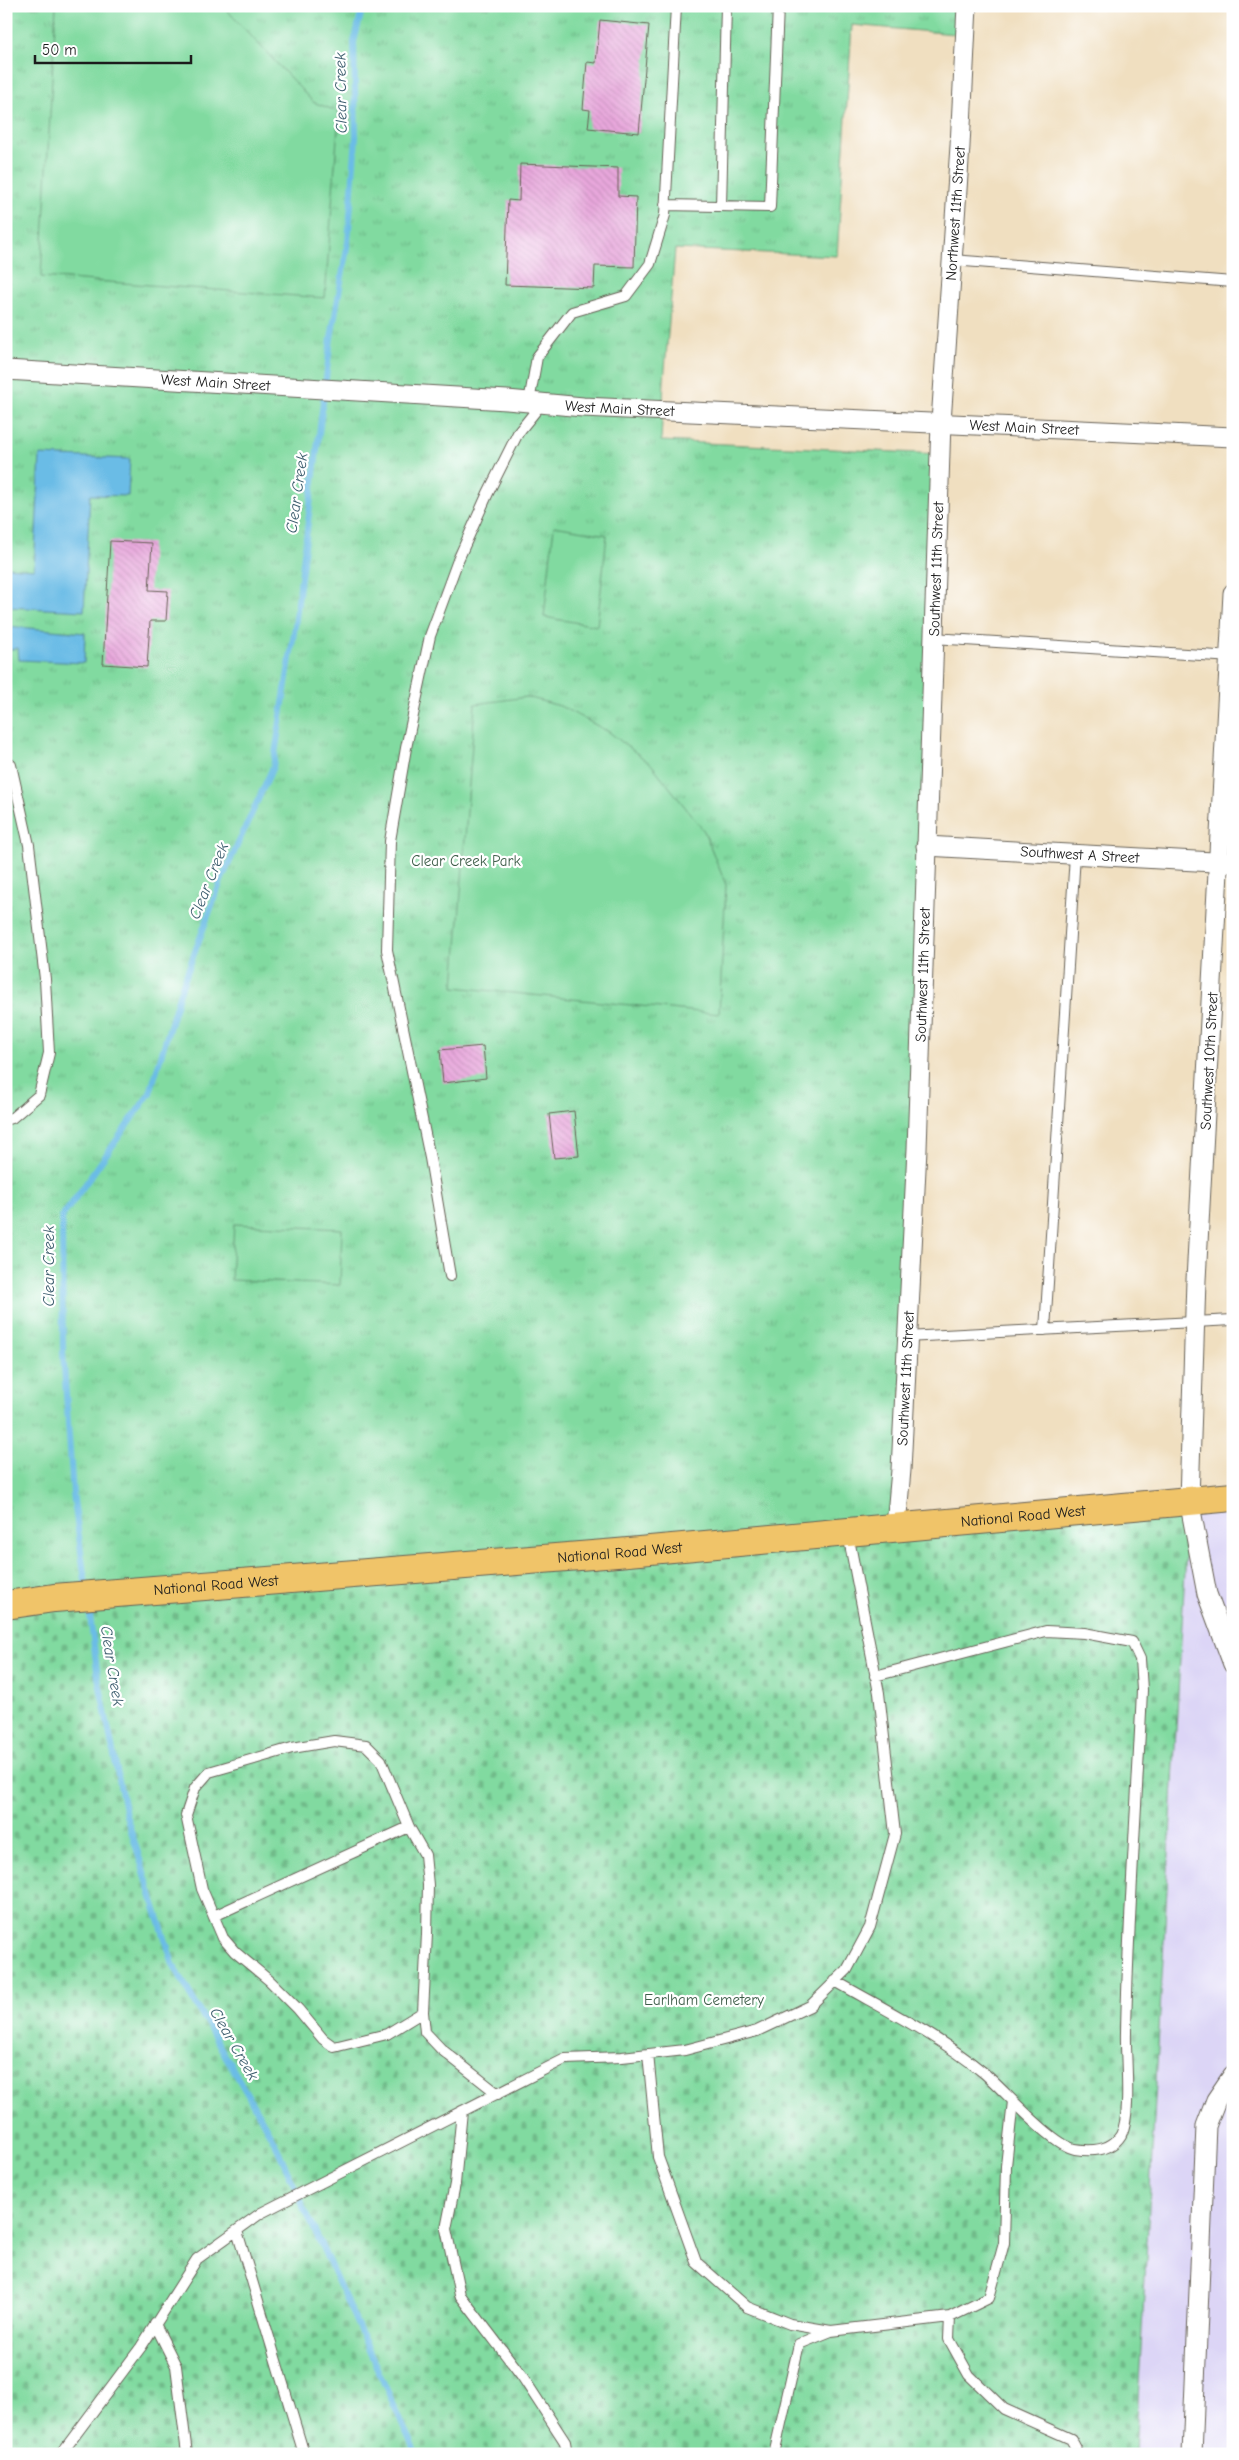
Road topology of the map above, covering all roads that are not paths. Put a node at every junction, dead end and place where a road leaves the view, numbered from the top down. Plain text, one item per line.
1 (676, 6) edge
2 (726, 6) edge
3 (778, 6) edge
4 (967, 6) edge
5 (665, 205) junction
6 (722, 206) junction
7 (952, 260) junction
8 (1233, 282) edge
9 (6, 370) edge
10 (535, 402) junction
11 (941, 422) junction
12 (1233, 437) edge
13 (1233, 593) edge
14 (933, 638) junction
15 (1231, 657) edge
16 (6, 761) edge
17 (926, 846) junction
18 (1075, 855) junction
19 (1226, 863) edge
20 (6, 1119) edge
21 (450, 1276) dead end
22 (1233, 1320) edge
23 (1195, 1323) junction
24 (1045, 1330) junction
25 (906, 1337) junction
26 (1233, 1497) edge
27 (1189, 1500) junction
28 (896, 1526) junction
29 (848, 1531) junction
30 (6, 1605) edge
31 (1233, 1664) edge
32 (875, 1676) junction
33 (409, 1827) junction
34 (214, 1916) junction
35 (835, 1981) junction
36 (423, 2012) junction
37 (648, 2054) junction
38 (1233, 2075) edge
39 (498, 2094) junction
40 (1013, 2101) junction
41 (462, 2111) junction
42 (237, 2231) junction
43 (950, 2317) junction
44 (155, 2324) junction
45 (831, 2331) junction
46 (61, 2454) edge
47 (187, 2454) edge
48 (304, 2454) edge
49 (567, 2454) edge
50 (774, 2454) edge
51 (1079, 2454) edge
52 (1192, 2454) edge

1 - 5 lane
2 - 6 lane
3 - 6 lane
4 - 7 street, Northwest 11th Street
5 - 6 lane
5 - 10 lane
7 - 8 lane
7 - 11 street, Northwest 11th Street
9 - 10 street, West Main Street
10 - 11 street, West Main Street
10 - 21 lane
11 - 12 street, West Main Street
11 - 14 street, Southwest 11th Street
13 - 15 street, Southwest 10th Street
14 - 15 lane
14 - 17 street, Southwest 11th Street
15 - 19 street, Southwest 10th Street
16 - 20 lane
17 - 18 street, Southwest A Street
17 - 25 street, Southwest 11th Street
18 - 19 street, Southwest A Street
18 - 24 lane
19 - 23 street, Southwest 10th Street
22 - 23 lane
23 - 24 lane
23 - 27 street, Southwest 10th Street
24 - 25 lane
25 - 28 street, Southwest 11th Street
26 - 27 main road, National Road West
27 - 28 main road, National Road West
27 - 31 street, Southwest 10th Street
28 - 29 main road, National Road West
29 - 30 main road, National Road West
29 - 32 lane
32 - 35 lane
32 - 40 lane
33 - 34 lane
33 - 34 lane
33 - 36 lane
34 - 36 lane
35 - 37 lane
35 - 40 lane
36 - 39 lane
37 - 39 lane
37 - 45 lane
38 - 52 street
39 - 41 lane
40 - 43 lane
41 - 42 lane
41 - 49 lane
42 - 44 lane
42 - 48 lane
43 - 45 lane
43 - 51 lane
44 - 46 lane
44 - 47 lane
45 - 50 lane

